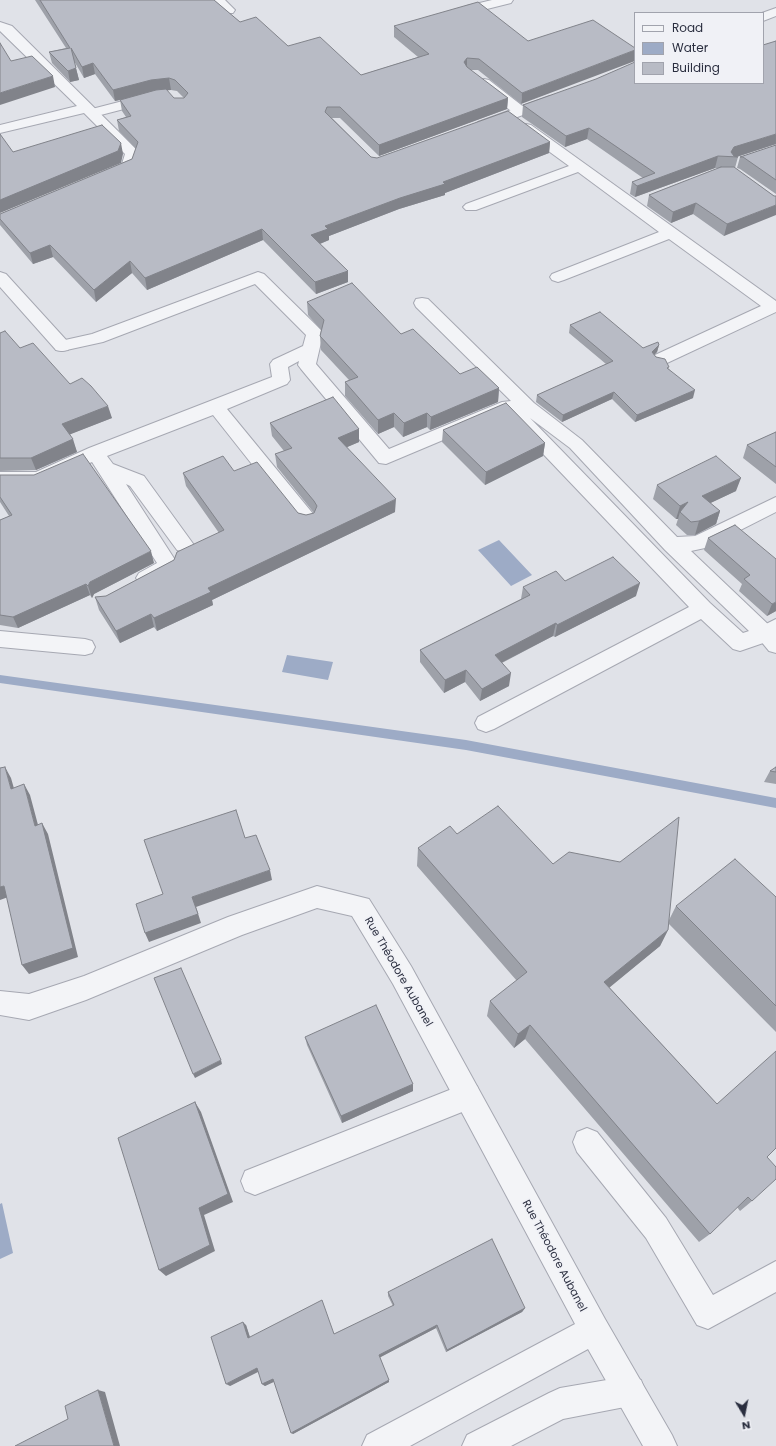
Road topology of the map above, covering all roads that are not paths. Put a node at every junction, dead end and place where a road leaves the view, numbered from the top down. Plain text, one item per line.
1 (218, 0) edge
2 (507, 0) edge
3 (471, 9) edge
4 (229, 10) dead end
5 (776, 12) edge
6 (764, 17) edge
7 (0, 26) edge
8 (472, 74) edge
9 (164, 95) edge
10 (562, 96) edge
11 (86, 106) junction
12 (514, 113) junction
13 (0, 116) edge
14 (0, 129) edge
15 (472, 129) edge
16 (579, 167) junction
17 (92, 182) edge
18 (471, 207) dead end
19 (670, 232) junction
20 (0, 277) edge
21 (558, 277) dead end
22 (422, 303) dead end
23 (311, 349) junction
24 (661, 359) edge
25 (216, 407) junction
26 (525, 413) junction
27 (96, 453) junction
28 (107, 469) junction
29 (0, 479) edge
30 (776, 504) edge
31 (307, 520) edge
32 (184, 545) dead end
33 (672, 546) junction
34 (129, 587) edge
35 (703, 610) junction
36 (772, 635) edge
37 (0, 639) edge
38 (85, 647) dead end
39 (486, 722) dead end
40 (0, 1003) edge
41 (467, 1096) junction
42 (587, 1142) dead end
43 (255, 1182) dead end
44 (776, 1276) edge
45 (594, 1330) junction
46 (630, 1391) junction
47 (488, 1444) edge
48 (378, 1446) edge
49 (661, 1446) edge

1 - 4 street
2 - 3 street
5 - 6 street
7 - 11 street
8 - 12 street
9 - 11 street
10 - 12 street
11 - 13 street
11 - 14 street
11 - 17 street
12 - 15 street
12 - 16 street
16 - 18 street
16 - 19 street
19 - 21 street
19 - 24 street
20 - 23 street
22 - 26 street
23 - 25 street
23 - 26 street
25 - 27 street
25 - 31 street
26 - 33 street
26 - 35 street
27 - 28 street
27 - 29 street
28 - 32 street
28 - 34 street
30 - 33 street
33 - 36 street
35 - 36 street
35 - 39 street
37 - 38 street
40 - 41 street, Rue Théodore Aubanel
41 - 43 street
41 - 45 street, Rue Théodore Aubanel
42 - 44 street
45 - 46 street, Rue Théodore Aubanel
45 - 48 street
46 - 47 street
46 - 49 street, Rue Théodore Aubanel

